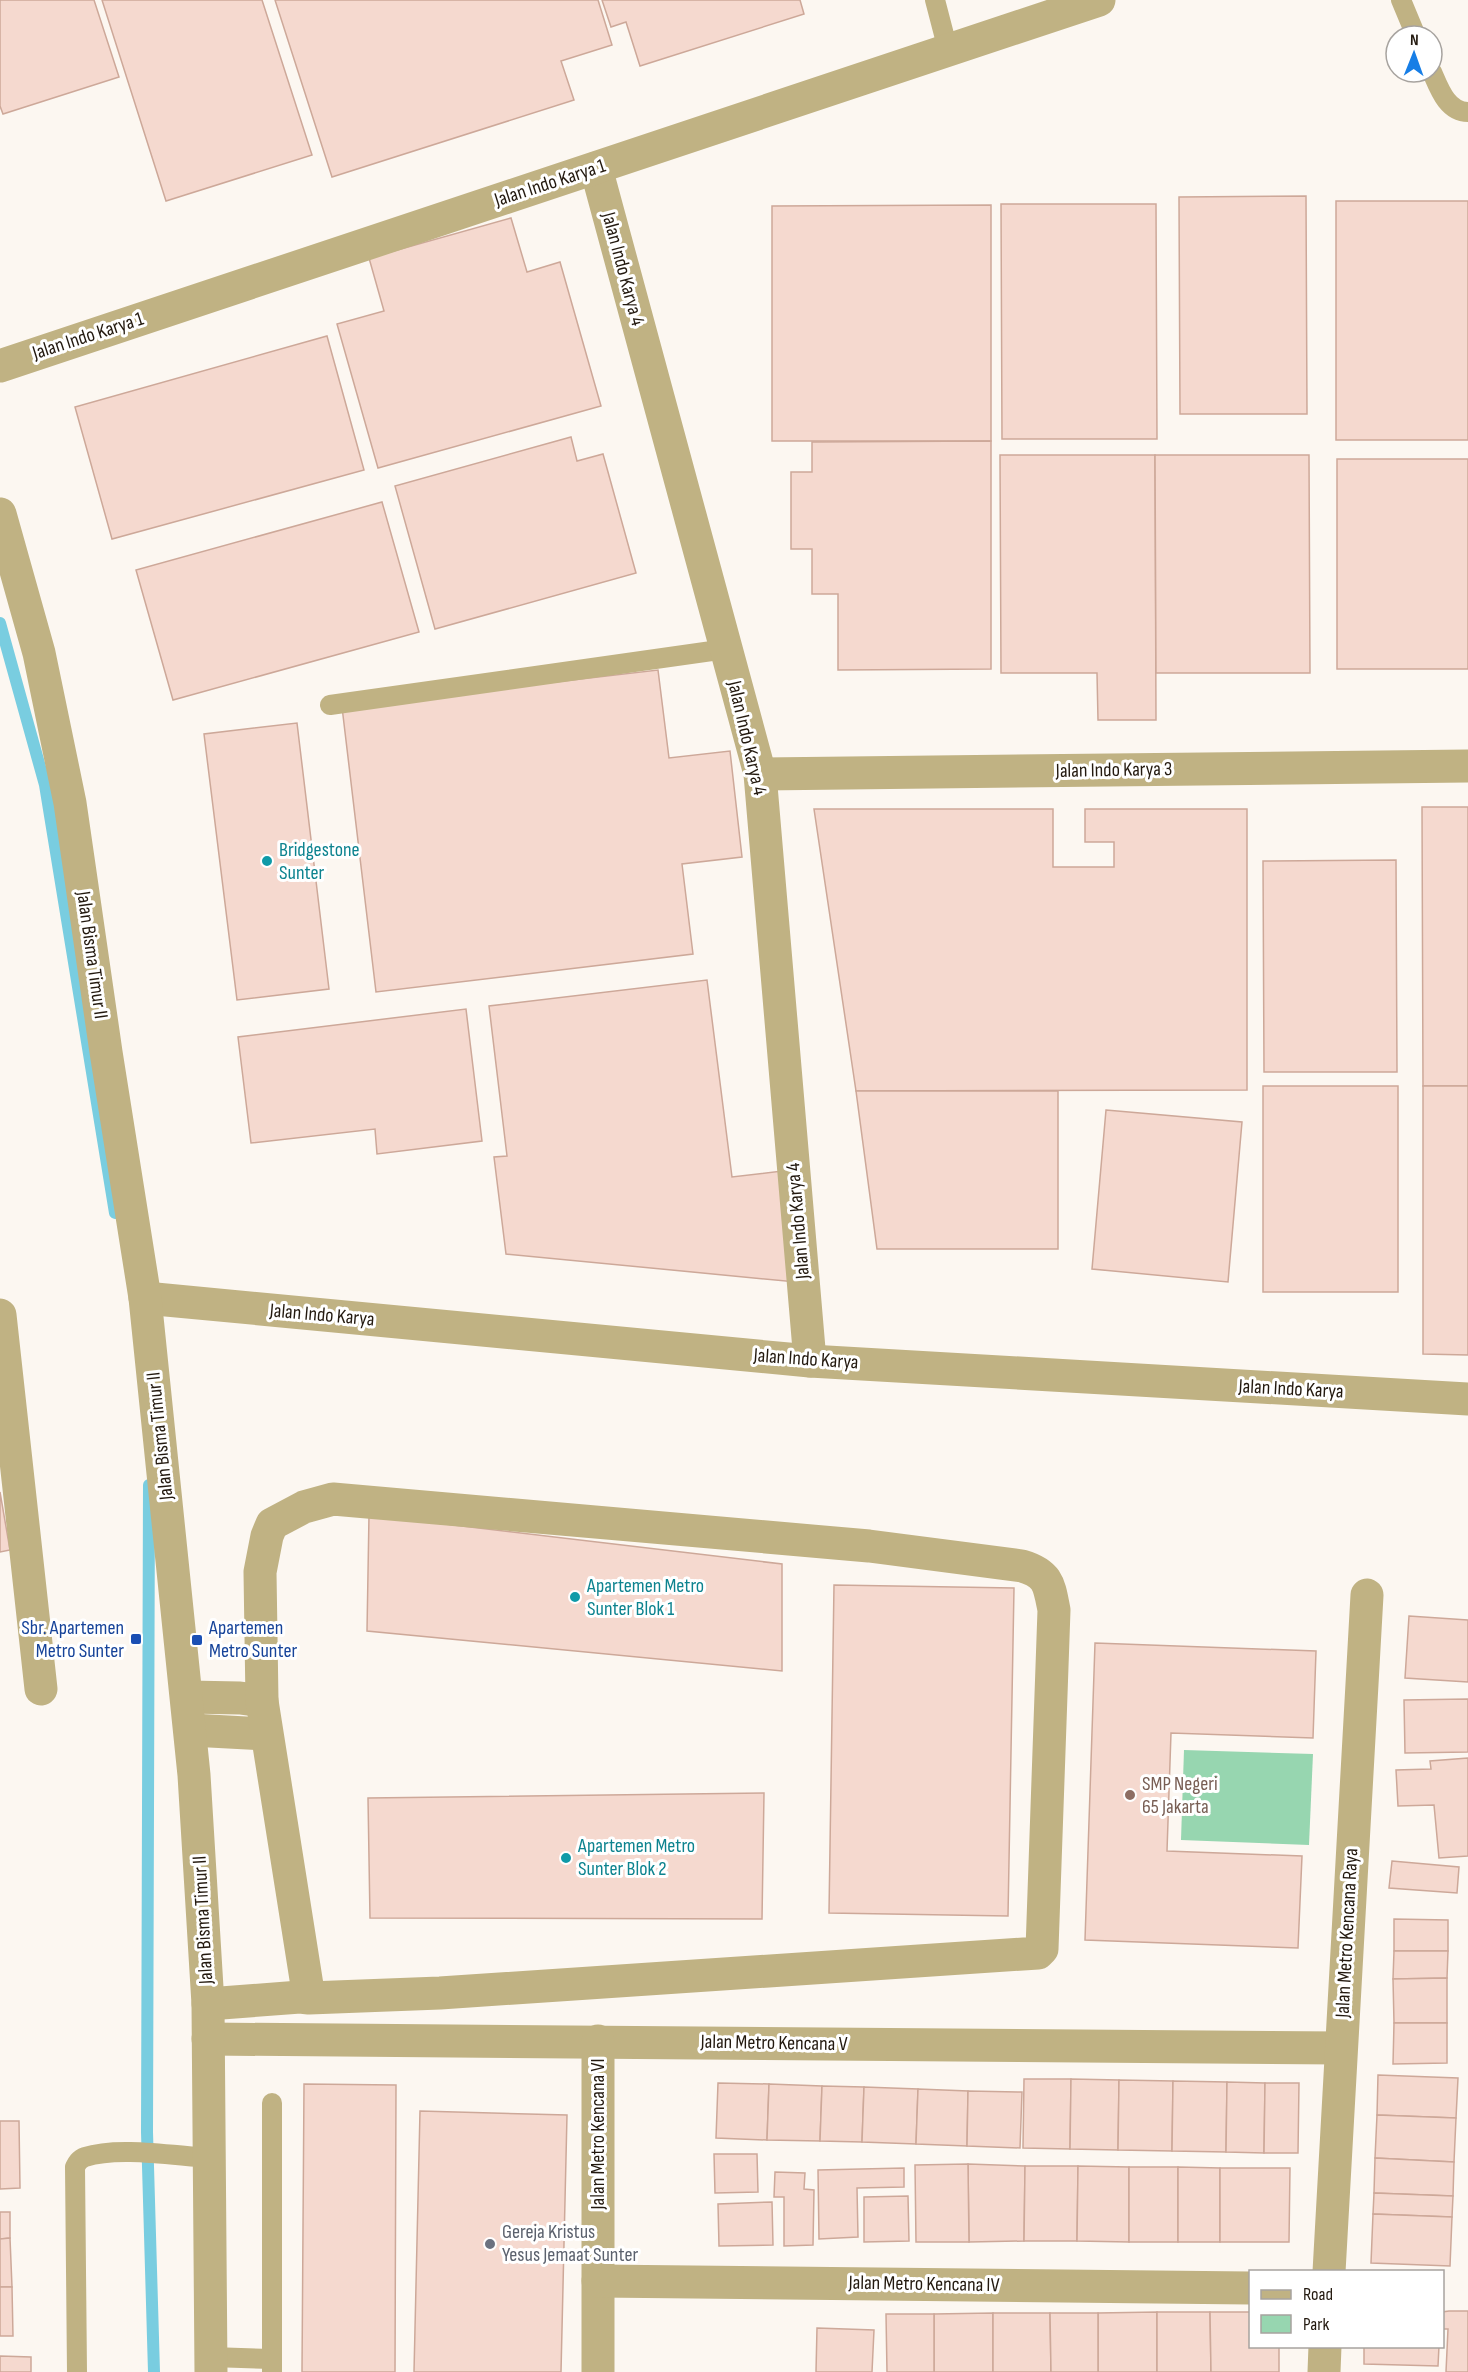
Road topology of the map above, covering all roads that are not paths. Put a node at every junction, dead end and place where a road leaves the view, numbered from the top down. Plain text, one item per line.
1 (935, 0) edge
2 (1099, 0) edge
3 (1401, 0) edge
4 (1411, 24) edge
5 (948, 50) junction
6 (1437, 84) edge
7 (1468, 112) edge
8 (596, 168) junction
9 (0, 366) edge
10 (0, 514) edge
11 (726, 649) junction
12 (330, 705) dead end
13 (1468, 766) edge
14 (759, 774) junction
15 (145, 1298) junction
16 (0, 1315) edge
17 (810, 1361) junction
18 (1468, 1399) edge
19 (1367, 1595) dead end
20 (41, 1689) dead end
21 (188, 1697) junction
22 (262, 1701) junction
23 (191, 1730) junction
24 (266, 1734) junction
25 (309, 1998) junction
26 (208, 2004) junction
27 (208, 2039) junction
28 (598, 2041) junction
29 (1340, 2048) junction
30 (272, 2103) dead end
31 (211, 2158) junction
32 (1329, 2270) edge
33 (598, 2281) junction
34 (1249, 2288) edge
35 (1325, 2348) edge
36 (211, 2365) edge
37 (272, 2365) edge
38 (77, 2372) edge
39 (598, 2372) edge
40 (1324, 2372) edge

1 - 5 lane
2 - 5 street, Jalan Indo Karya 1
3 - 4 lane
5 - 8 street, Jalan Indo Karya 1
6 - 7 lane
8 - 9 street, Jalan Indo Karya 1
8 - 11 street, Jalan Indo Karya 4
10 - 15 street, Jalan Bisma Timur II
11 - 12 lane
11 - 14 street, Jalan Indo Karya 4
13 - 14 street, Jalan Indo Karya 3
14 - 17 street, Jalan Indo Karya 4
15 - 17 street, Jalan Indo Karya
15 - 21 street, Jalan Bisma Timur II
16 - 20 street
17 - 18 street, Jalan Indo Karya
19 - 29 street, Jalan Metro Kencana Raya
21 - 22 street
21 - 23 street, Jalan Bisma Timur II
22 - 24 street
22 - 25 street
23 - 24 street
23 - 26 street, Jalan Bisma Timur II
24 - 25 street
25 - 26 street
26 - 27 street, Jalan Bisma Timur II
27 - 28 street, Jalan Metro Kencana V
27 - 31 street, Jalan Bisma Timur II
28 - 29 street, Jalan Metro Kencana V
28 - 33 street, Jalan Metro Kencana VI
29 - 32 street, Jalan Metro Kencana Raya
30 - 37 lane
31 - 36 street, Jalan Bisma Timur II
31 - 38 lane
33 - 34 street, Jalan Metro Kencana IV
33 - 39 street, Jalan Metro Kencana VI
35 - 40 street
36 - 37 lane

